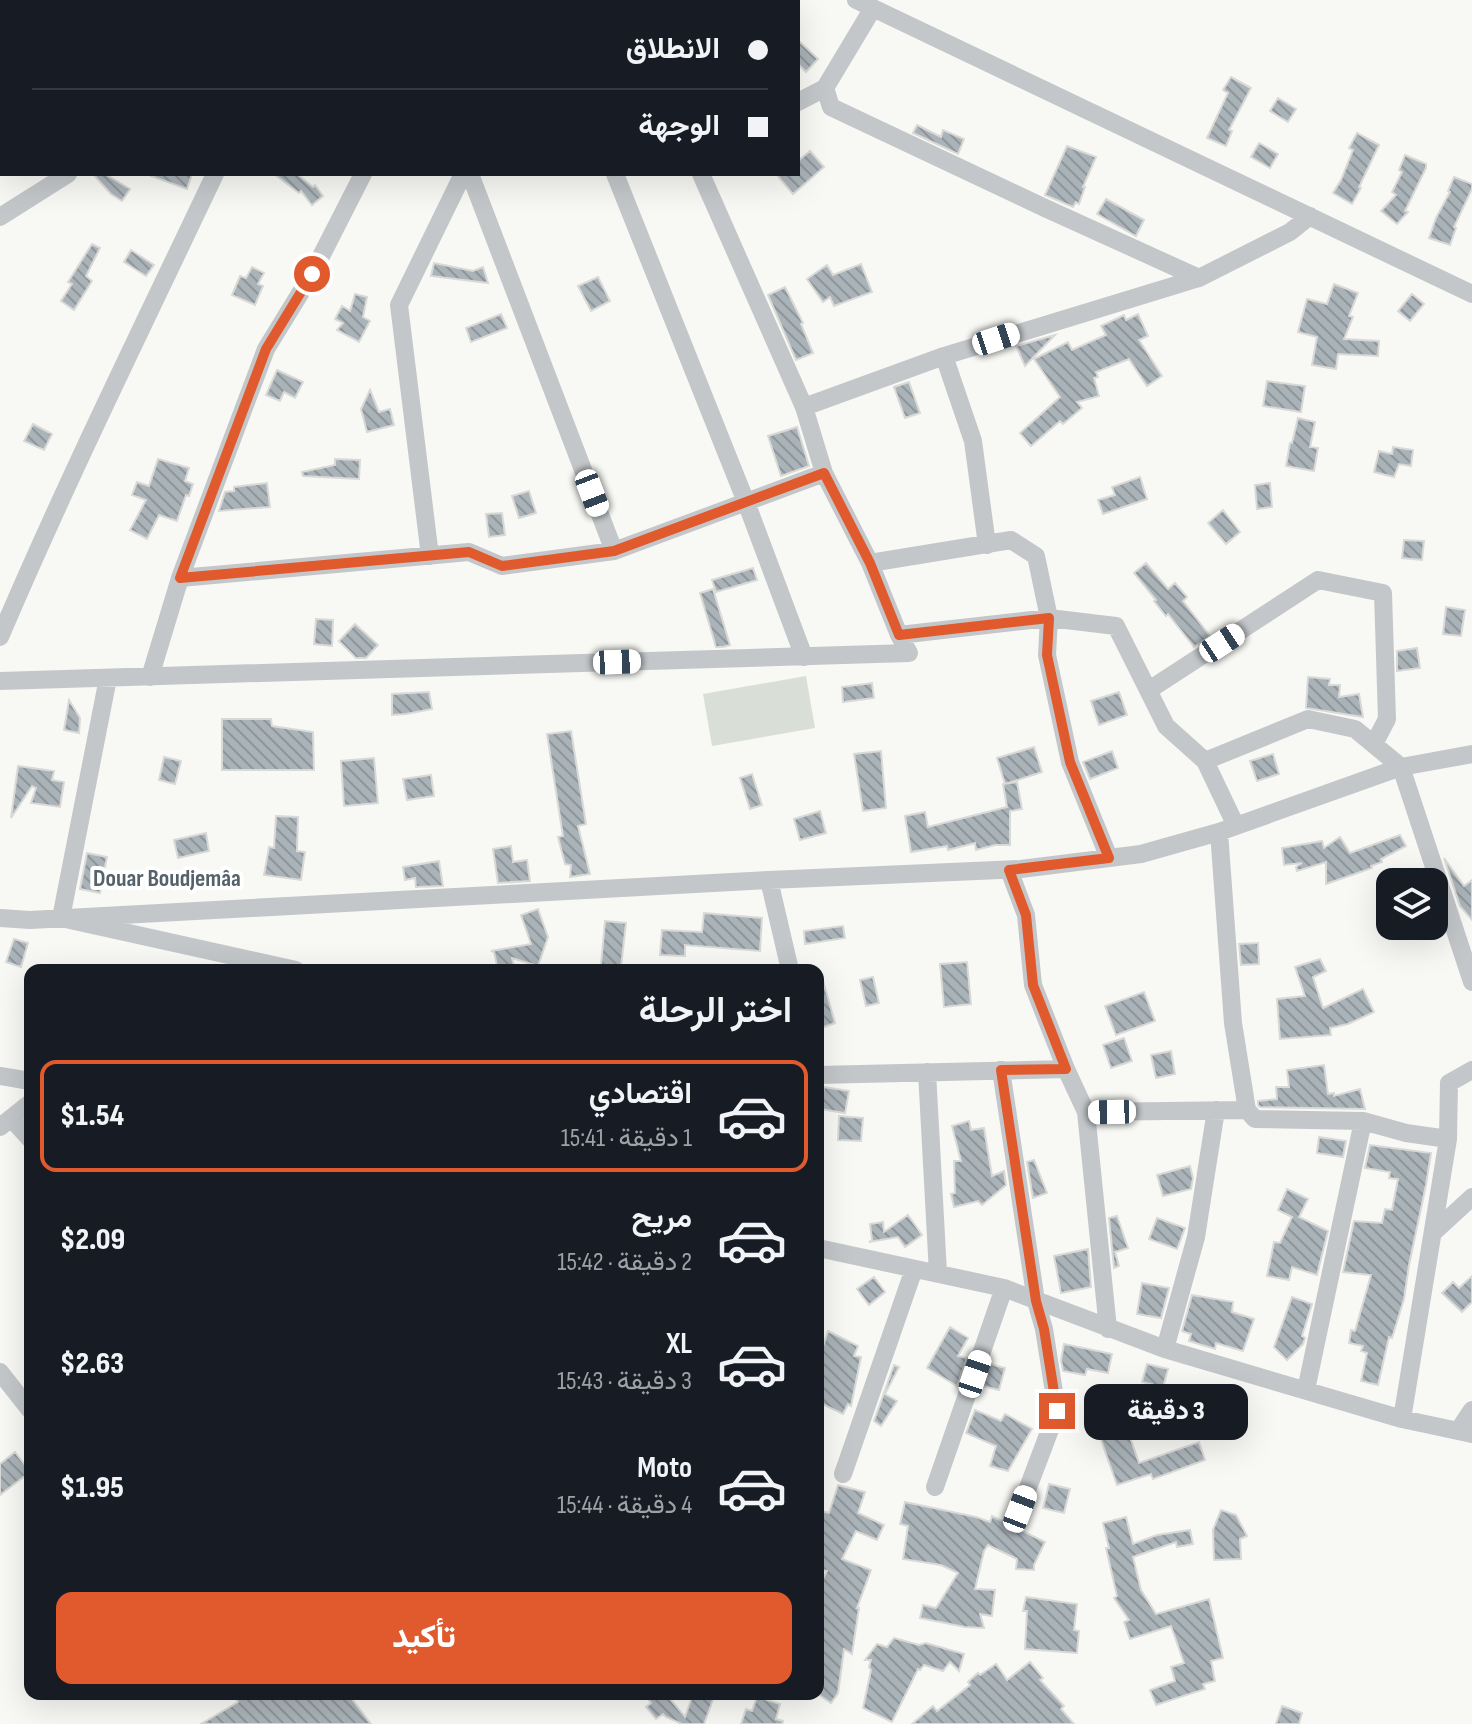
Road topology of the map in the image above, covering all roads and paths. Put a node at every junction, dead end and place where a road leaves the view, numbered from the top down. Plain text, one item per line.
1 (856, 0) edge
2 (873, 8) junction
3 (825, 88) junction
4 (800, 101) edge
5 (65, 176) edge
6 (214, 176) edge
7 (362, 176) edge
8 (462, 176) edge
9 (471, 176) edge
10 (616, 176) edge
11 (702, 176) edge
12 (1310, 216) junction
13 (0, 217) edge
14 (1199, 278) junction
15 (1472, 294) edge
16 (944, 356) junction
17 (804, 407) junction
18 (824, 473) junction
19 (746, 502) junction
20 (987, 545) junction
21 (614, 551) junction
22 (430, 556) junction
23 (870, 563) junction
24 (180, 578) junction
25 (1049, 618) junction
26 (899, 635) junction
27 (0, 637) edge
28 (804, 657) junction
29 (150, 677) junction
30 (108, 678) junction
31 (0, 681) edge
32 (1149, 690) junction
33 (1374, 744) junction
34 (1472, 754) edge
35 (1205, 761) junction
36 (1401, 767) junction
37 (1227, 829) junction
38 (1109, 858) junction
39 (1009, 870) junction
40 (769, 880) junction
41 (0, 918) edge
42 (61, 918) junction
43 (269, 964) edge
44 (789, 964) edge
45 (1472, 982) edge
46 (1066, 1069) junction
47 (1001, 1070) junction
48 (1472, 1070) edge
49 (927, 1072) junction
50 (824, 1075) edge
51 (0, 1076) edge
52 (24, 1080) edge
53 (24, 1108) edge
54 (1216, 1110) junction
55 (1247, 1110) junction
56 (1086, 1112) junction
57 (1363, 1121) junction
58 (6, 1122) edge
59 (24, 1135) edge
60 (1448, 1139) junction
61 (1472, 1197) edge
62 (1434, 1232) junction
63 (824, 1249) edge
64 (914, 1269) junction
65 (938, 1273) junction
66 (1004, 1288) junction
67 (1036, 1301) junction
68 (1108, 1329) junction
69 (1165, 1349) junction
70 (0, 1372) edge
71 (1306, 1390) junction
72 (24, 1402) edge
73 (1472, 1410) edge
74 (1402, 1419) junction
75 (1465, 1432) edge
76 (843, 1474) dead end
77 (935, 1487) dead end
78 (1020, 1509) dead end

1 - 2 street
2 - 3 street
2 - 12 street
3 - 4 street
3 - 14 street
5 - 13 street
6 - 27 street
7 - 24 street
8 - 22 street
9 - 21 street
10 - 19 street
11 - 17 street
12 - 14 street
12 - 15 street
14 - 16 street
16 - 17 street
16 - 20 street
17 - 18 street
18 - 19 street
18 - 23 street
19 - 21 street
19 - 28 street
20 - 23 street
20 - 25 street
21 - 22 street
22 - 24 street
23 - 26 street
24 - 29 street
25 - 26 street
25 - 32 street
25 - 38 street
26 - 28 street
28 - 29 street
29 - 30 street
30 - 31 street
30 - 42 street
32 - 33 street
32 - 35 street
33 - 35 street
33 - 36 street
34 - 36 street
35 - 37 street
36 - 37 street
36 - 45 street
37 - 38 street
37 - 55 street
38 - 39 street
39 - 40 street
39 - 46 street
40 - 42 street
40 - 44 street
41 - 42 street
42 - 43 street
46 - 47 street
46 - 56 street
47 - 49 street
47 - 67 street
48 - 60 street
49 - 50 street
49 - 65 street
51 - 52 street
53 - 58 street
54 - 55 street
54 - 56 street
54 - 69 street
55 - 57 street
56 - 68 street
57 - 60 street
57 - 71 street
58 - 59 street
60 - 62 street
61 - 62 street
62 - 74 street
63 - 64 street
64 - 65 street
64 - 76 street
65 - 66 street
66 - 67 street
66 - 77 street
67 - 68 street
67 - 78 street
68 - 69 street
69 - 71 street
70 - 72 street
71 - 74 street
73 - 75 street
74 - 75 street

